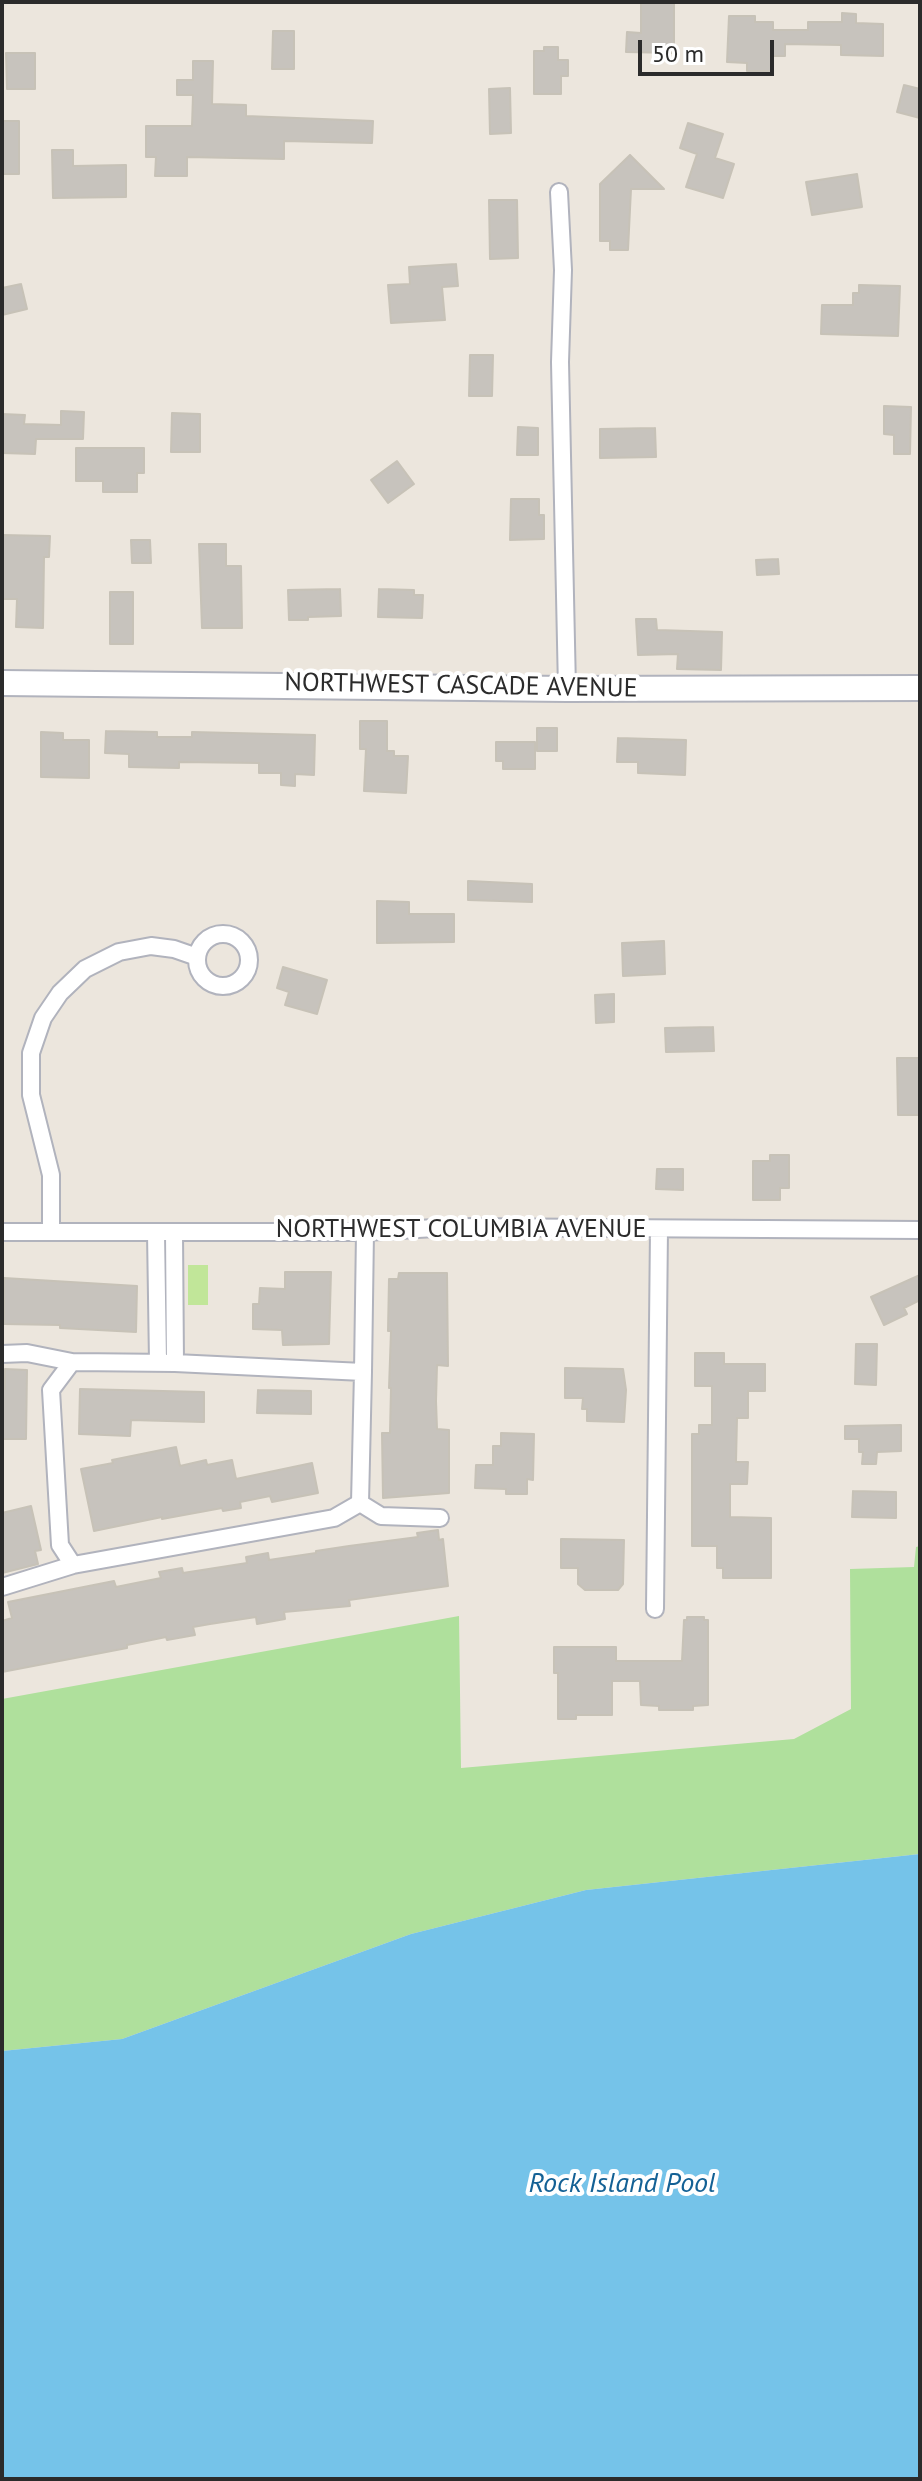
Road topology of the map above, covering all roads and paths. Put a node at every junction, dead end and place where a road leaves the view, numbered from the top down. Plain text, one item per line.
1 (559, 192) dead end
2 (2, 683) edge
3 (920, 688) edge
4 (567, 689) junction
5 (197, 957) dead end
6 (659, 1229) junction
7 (920, 1230) edge
8 (2, 1232) edge
9 (51, 1232) junction
10 (365, 1232) junction
11 (156, 1233) junction
12 (174, 1233) junction
13 (2, 1354) edge
14 (72, 1362) junction
15 (158, 1362) junction
16 (175, 1363) junction
17 (363, 1372) junction
18 (360, 1503) junction
19 (440, 1518) dead end
20 (73, 1565) junction
21 (2, 1587) edge
22 (655, 1609) dead end

1 - 4 street
2 - 4 street, NORTHWEST CASCADE AVENUE
3 - 4 street, NORTHWEST CASCADE AVENUE
5 - 9 street
6 - 7 street, NORTHWEST COLUMBIA AVENUE
6 - 10 street, NORTHWEST COLUMBIA AVENUE
6 - 22 street
8 - 9 street, NORTHWEST COLUMBIA AVENUE
9 - 11 street, NORTHWEST COLUMBIA AVENUE
10 - 12 street, NORTHWEST COLUMBIA AVENUE
10 - 17 street
11 - 12 street, NORTHWEST COLUMBIA AVENUE
11 - 15 street
12 - 16 street
13 - 14 street
14 - 15 street
14 - 20 street
15 - 16 street
16 - 17 street
17 - 18 street
18 - 19 street
18 - 20 street
20 - 21 street

